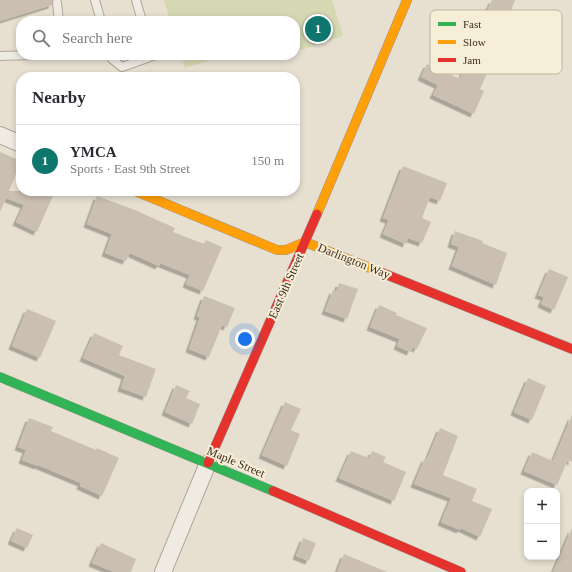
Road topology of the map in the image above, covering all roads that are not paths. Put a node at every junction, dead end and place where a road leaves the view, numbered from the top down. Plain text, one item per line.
1 (95, 0) edge
2 (136, 0) edge
3 (407, 0) edge
4 (57, 3) dead end
5 (58, 16) edge
6 (100, 16) edge
7 (141, 16) edge
8 (0, 56) edge
9 (16, 56) edge
10 (113, 60) edge
11 (142, 60) edge
12 (0, 135) edge
13 (16, 142) edge
14 (148, 196) edge
15 (305, 242) junction
16 (572, 349) edge
17 (0, 377) edge
18 (208, 463) junction
19 (163, 572) edge
20 (461, 572) edge

1 - 6 lane
2 - 7 lane
3 - 15 street, East 9th Street
4 - 5 lane
8 - 9 lane
10 - 11 lane
12 - 13 street
14 - 15 street, Darlington Way
15 - 16 street, Darlington Way
15 - 18 street, East 9th Street
17 - 18 street, Maple Street
18 - 19 street, East 9th Street
18 - 20 street, Maple Street

